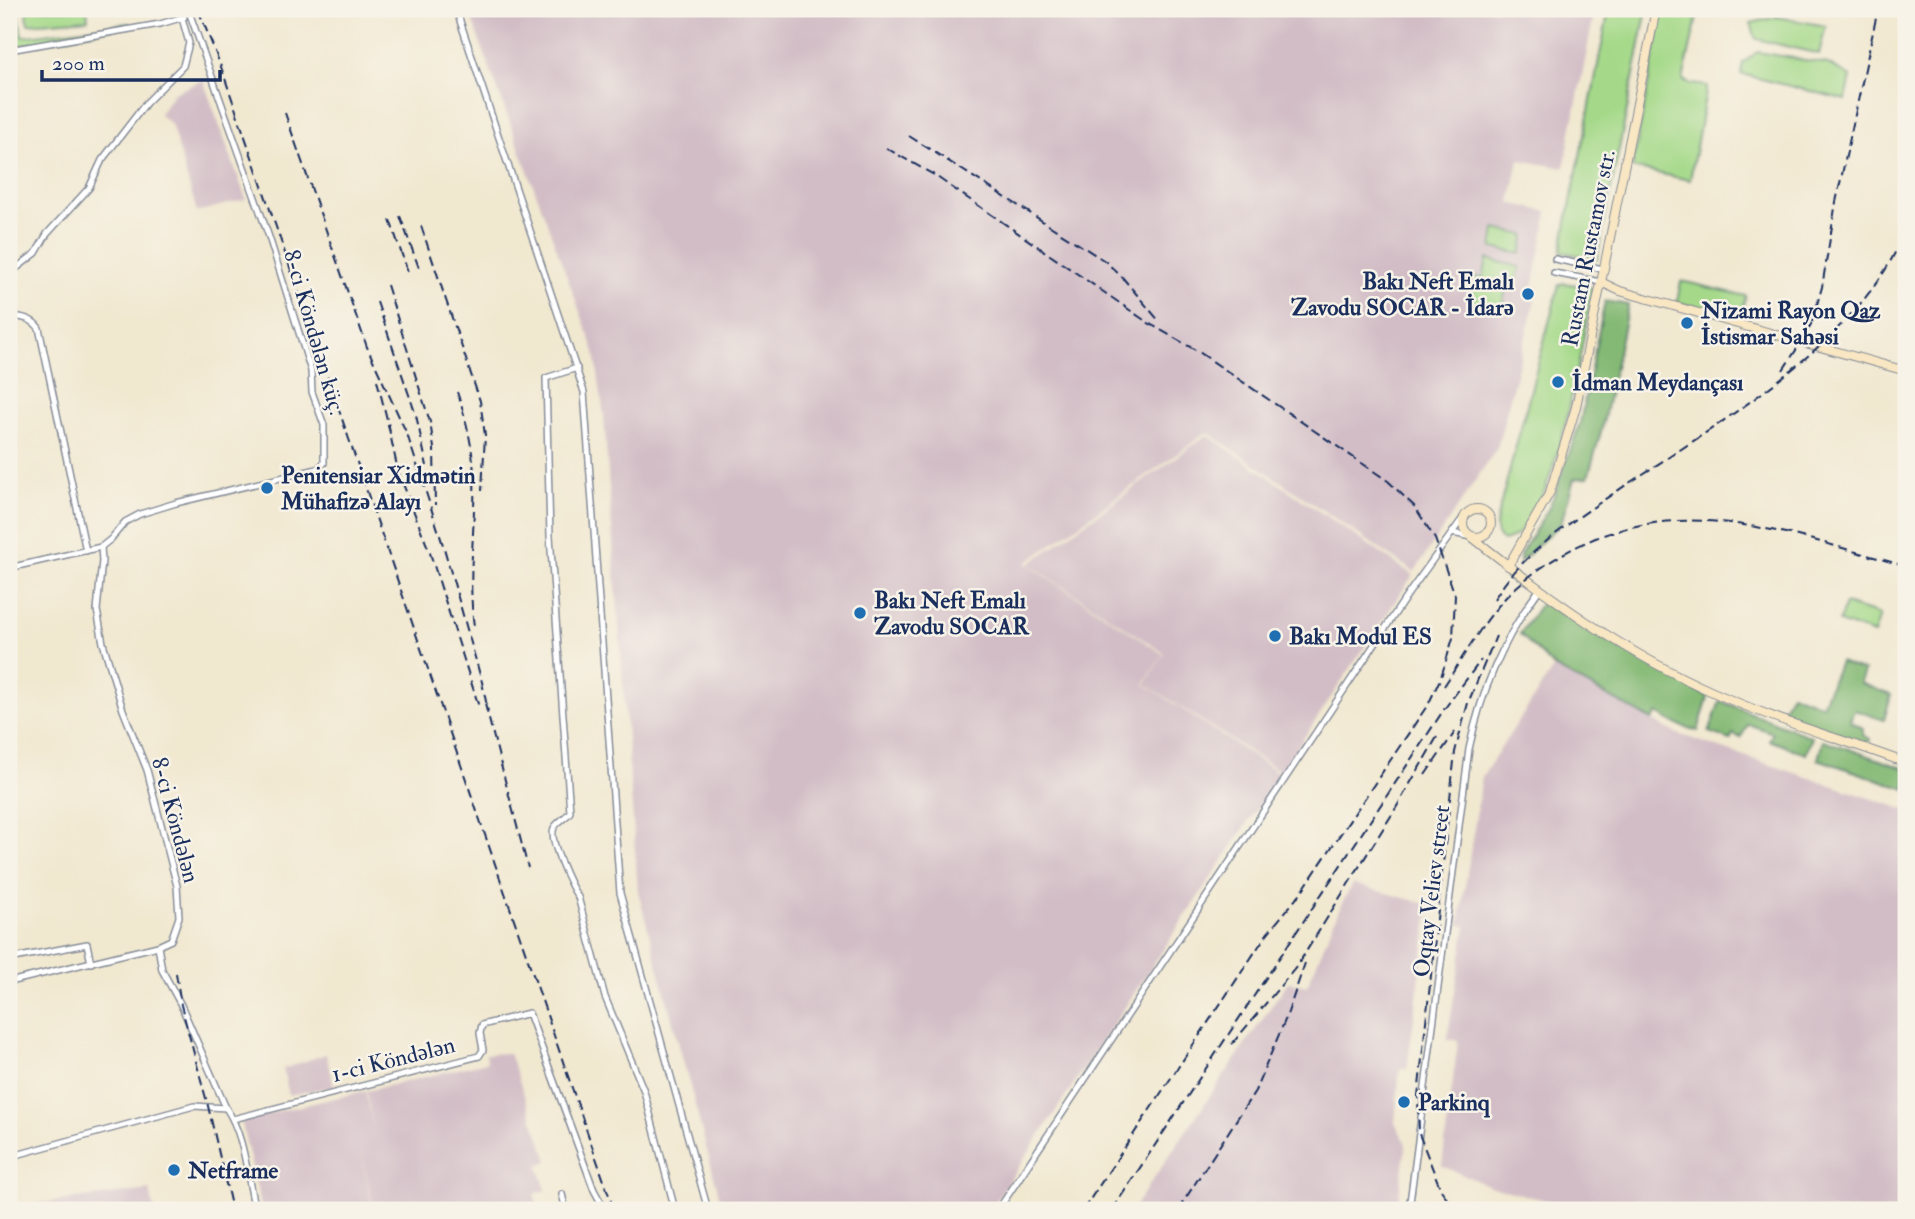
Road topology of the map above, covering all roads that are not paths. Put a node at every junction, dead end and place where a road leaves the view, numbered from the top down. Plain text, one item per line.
1 (456, 9) edge
2 (1656, 9) edge
3 (189, 11) edge
4 (182, 18) junction
5 (9, 50) edge
6 (1555, 260) dead end
7 (1604, 269) junction
8 (1554, 273) dead end
9 (9, 274) edge
10 (1601, 282) junction
11 (9, 315) edge
12 (577, 368) junction
13 (1906, 371) edge
14 (1465, 515) junction
15 (1452, 533) junction
16 (1472, 537) junction
17 (101, 547) junction
18 (86, 551) junction
19 (1508, 566) junction
20 (9, 568) edge
21 (1539, 590) junction
22 (1906, 763) edge
23 (158, 946) junction
24 (9, 960) edge
25 (91, 963) junction
26 (9, 982) edge
27 (226, 1108) junction
28 (233, 1119) junction
29 (9, 1157) edge
30 (562, 1194) dead end
31 (255, 1210) edge
32 (566, 1210) edge
33 (605, 1210) edge
34 (675, 1210) edge
35 (708, 1210) edge
36 (998, 1210) edge
37 (1409, 1210) edge

1 - 12 street
2 - 7 street, Rustam Rustamov str.
3 - 4 street
3 - 17 street, 8-ci Köndələn küç.
4 - 5 street
4 - 9 street
6 - 7 street
7 - 10 street, Rustam Rustamov str.
8 - 10 street
10 - 13 street
10 - 19 street, Rustam Rustamov str.
11 - 18 street
12 - 34 street
12 - 35 street
14 - 15 street
14 - 16 street
14 - 16 street
15 - 16 street
15 - 36 street
16 - 19 street
17 - 18 street
17 - 23 street, 8-ci Köndələn
18 - 20 street
19 - 21 street
21 - 22 street
21 - 37 street, Oqtay Veliev street
23 - 25 street
23 - 27 street
24 - 25 street
25 - 26 street
27 - 28 street
27 - 29 street
28 - 31 street
28 - 33 street, 1-ci Köndələn
30 - 32 street

